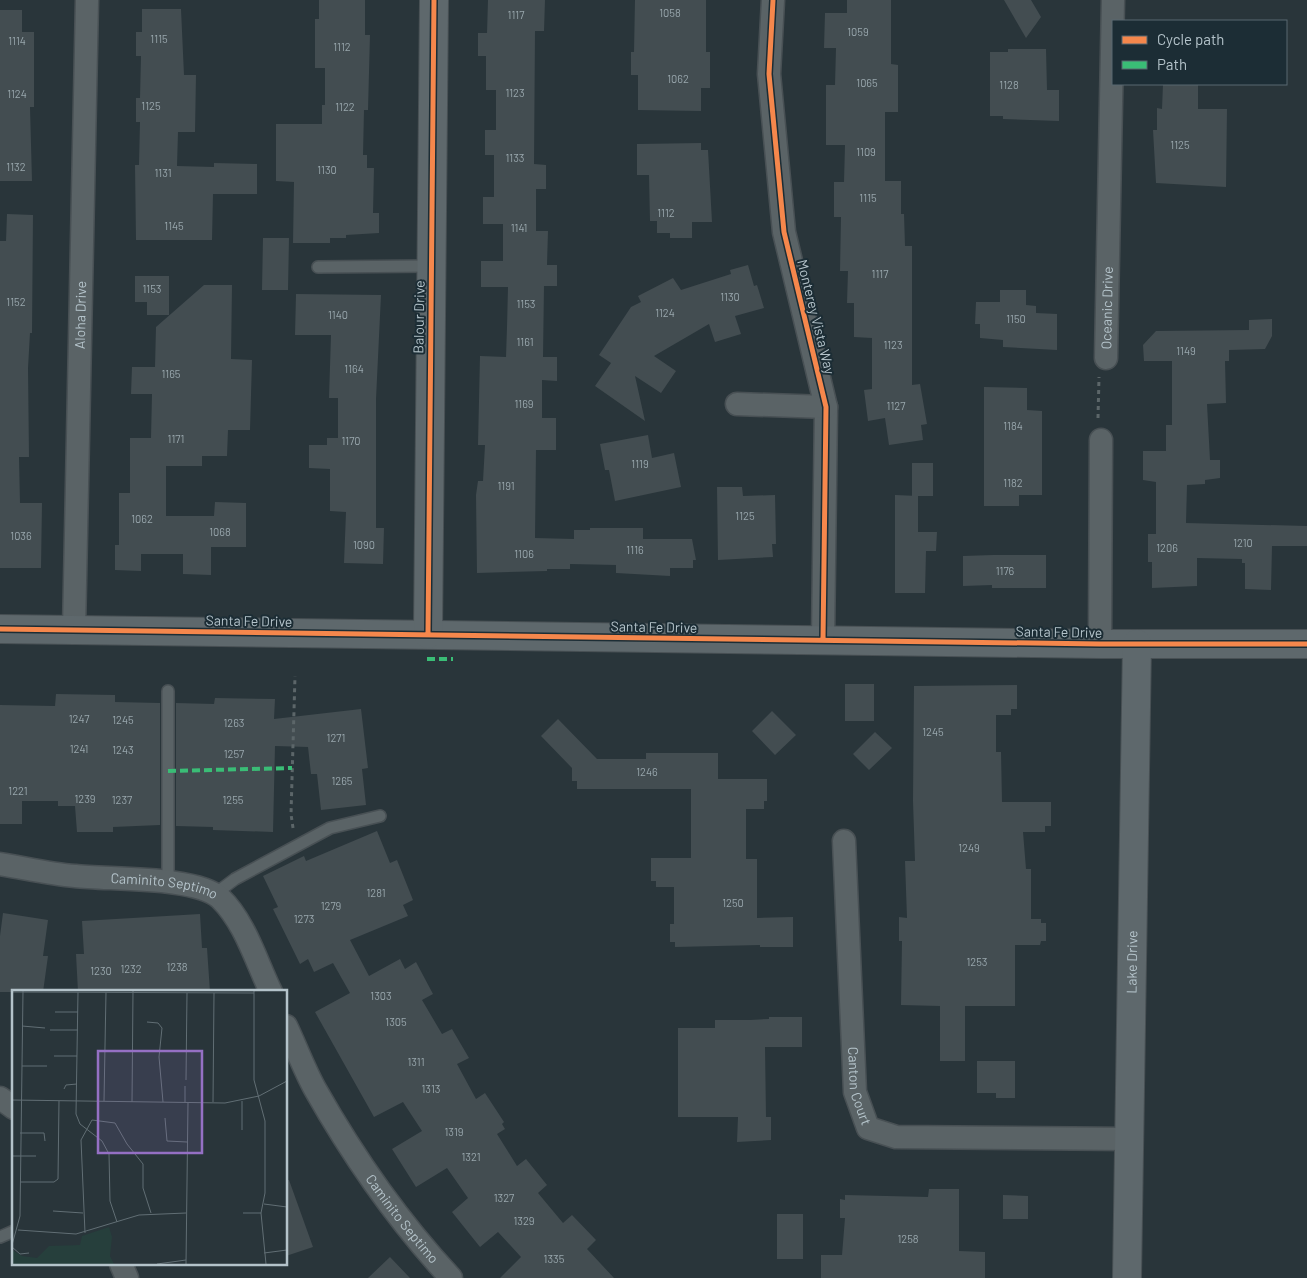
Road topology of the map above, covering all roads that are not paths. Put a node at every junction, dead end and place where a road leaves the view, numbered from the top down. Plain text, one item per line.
1 (87, 0) edge
2 (434, 0) edge
3 (773, 0) edge
4 (1113, 0) edge
5 (1113, 20) edge
6 (1112, 51) edge
7 (318, 266) dead end
8 (431, 266) junction
9 (1106, 358) road end
10 (737, 404) dead end
11 (826, 407) junction
12 (1101, 440) road end
13 (0, 629) edge
14 (74, 630) junction
15 (428, 634) junction
16 (823, 640) junction
17 (1100, 644) junction
18 (1137, 644) junction
19 (1307, 644) edge
20 (168, 691) dead end
21 (380, 816) dead end
22 (844, 841) dead end
23 (0, 864) edge
24 (168, 882) junction
25 (215, 894) junction
26 (269, 990) edge
27 (288, 1030) edge
28 (0, 1098) edge
29 (12, 1107) edge
30 (1129, 1139) junction
31 (12, 1232) edge
32 (0, 1237) edge
33 (122, 1266) edge
34 (127, 1278) edge
35 (451, 1278) edge
36 (1127, 1278) edge

1 - 14 street, Aloha Drive
2 - 8 main road, Balour Drive
3 - 11 street, Monterey Vista Way
4 - 5 street, Oceanic Drive
6 - 9 street, Oceanic Drive
7 - 8 lane
8 - 15 main road, Balour Drive
10 - 11 street
11 - 16 street, Monterey Vista Way
12 - 17 street
13 - 14 main road, Santa Fe Drive
14 - 15 main road, Santa Fe Drive
15 - 16 main road, Santa Fe Drive
16 - 17 main road, Santa Fe Drive
17 - 18 main road, Santa Fe Drive
18 - 19 main road, Santa Fe Drive
18 - 30 main road, Lake Drive
20 - 24 lane
21 - 25 lane
22 - 30 street, Canton Court
23 - 24 street, Caminito Septimo
24 - 25 street, Caminito Septimo
25 - 26 street, Caminito Septimo
27 - 35 street, Caminito Septimo
28 - 29 street
30 - 36 main road, Lake Drive
31 - 32 lane
33 - 34 street

